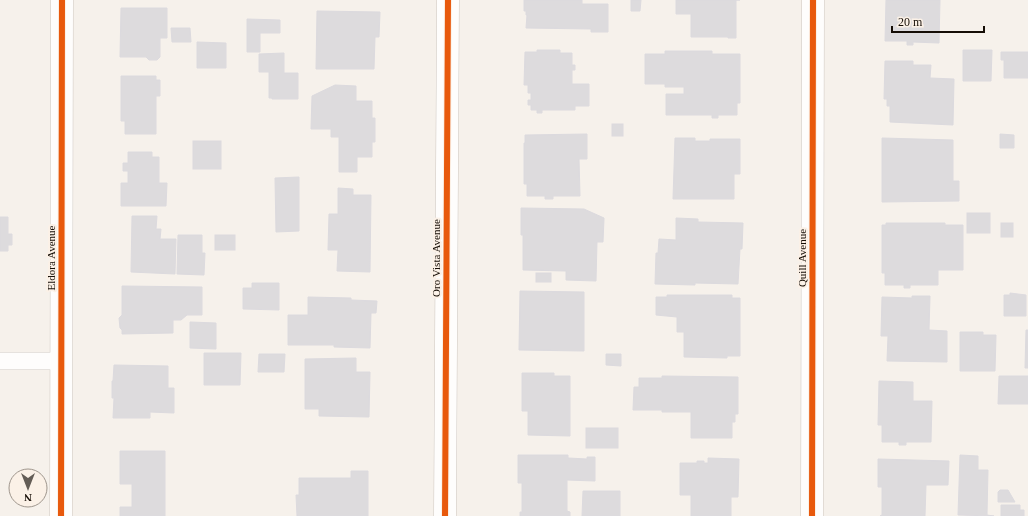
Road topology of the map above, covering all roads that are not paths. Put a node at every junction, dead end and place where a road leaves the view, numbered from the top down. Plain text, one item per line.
1 (62, 0) edge
2 (448, 0) edge
3 (813, 0) edge
4 (0, 361) edge
5 (61, 361) junction
6 (61, 516) edge
7 (445, 516) edge
8 (812, 516) edge

1 - 5 street, Eldora Avenue
2 - 7 street, Oro Vista Avenue
3 - 8 street, Quill Avenue
4 - 5 lane
5 - 6 street, Eldora Avenue

